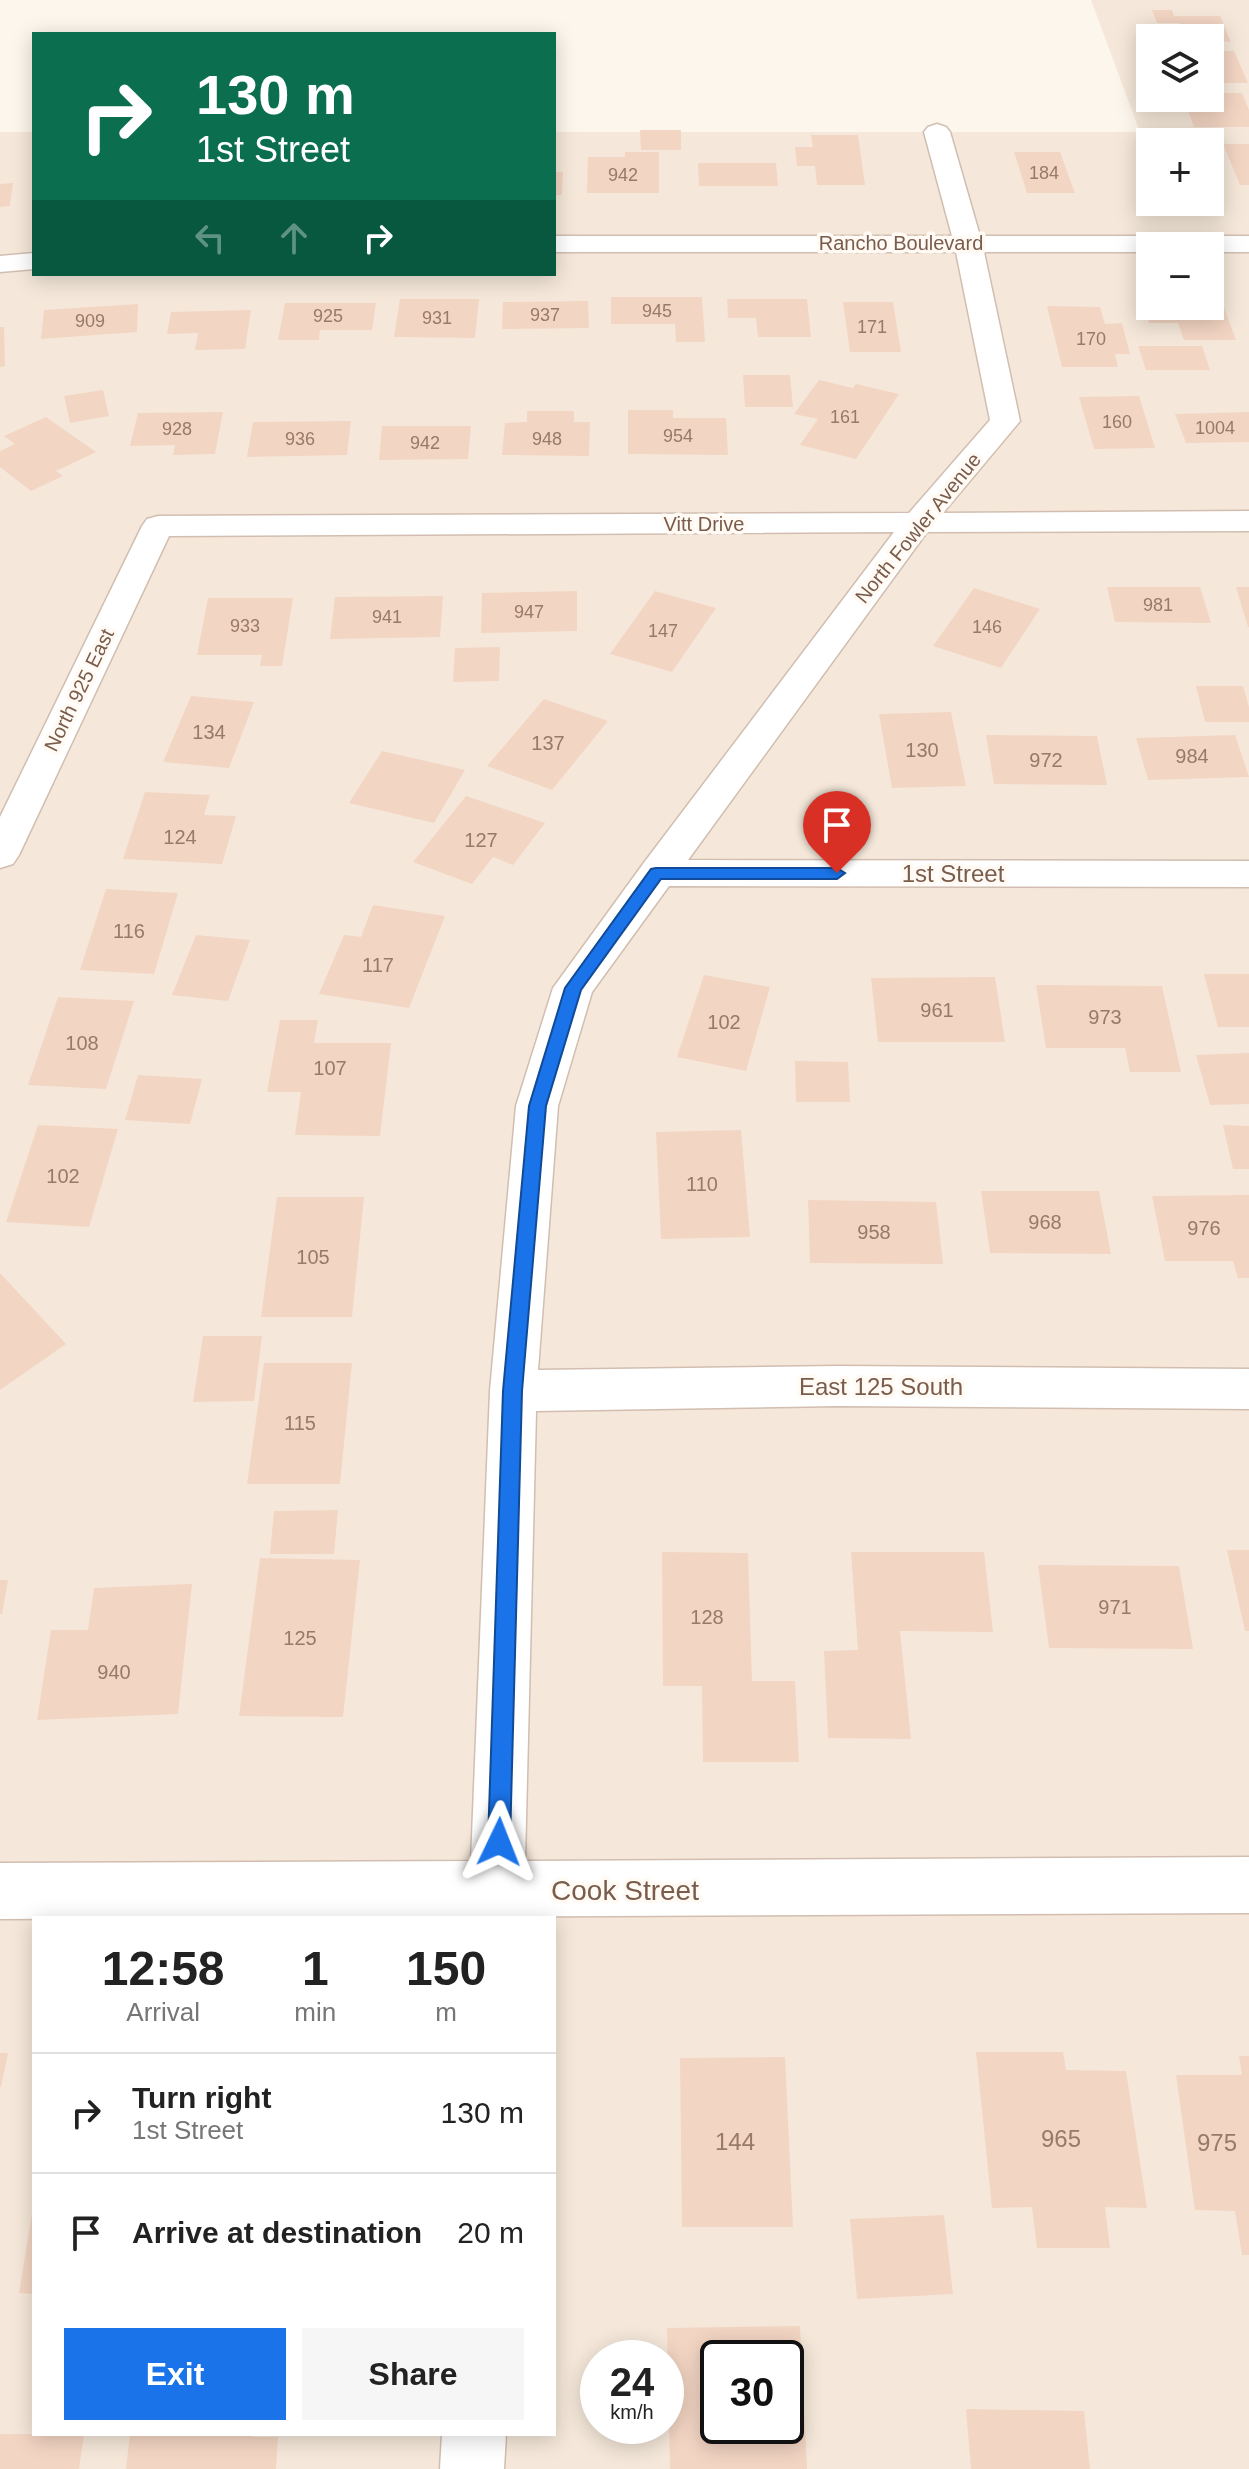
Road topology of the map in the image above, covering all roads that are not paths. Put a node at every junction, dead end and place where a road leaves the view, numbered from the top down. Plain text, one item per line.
1 (937, 132) dead end
2 (968, 243) junction
3 (556, 244) edge
4 (1249, 244) edge
5 (32, 261) edge
6 (0, 264) edge
7 (1249, 521) edge
8 (917, 523) junction
9 (158, 526) joint
10 (0, 855) edge
11 (656, 873) junction
12 (1249, 874) edge
13 (1249, 1389) edge
14 (513, 1391) junction
15 (1249, 1885) edge
16 (0, 1891) edge
17 (496, 1904) edge
18 (474, 2436) edge
19 (472, 2469) edge

1 - 2 street, North Fowler Avenue
2 - 3 street, Rancho Boulevard
2 - 4 street, Rancho Boulevard
2 - 8 street, North Fowler Avenue
5 - 6 street
7 - 8 street, Vitt Drive
8 - 9 street, Vitt Drive
8 - 11 street, North Fowler Avenue
9 - 10 street, North 925 East
11 - 12 street, 1st Street
11 - 14 street, North Fowler Avenue
13 - 14 street, East 125 South
14 - 17 street, North Fowler Avenue
15 - 17 street, Cook Street
16 - 17 street, Cook Street
18 - 19 street

